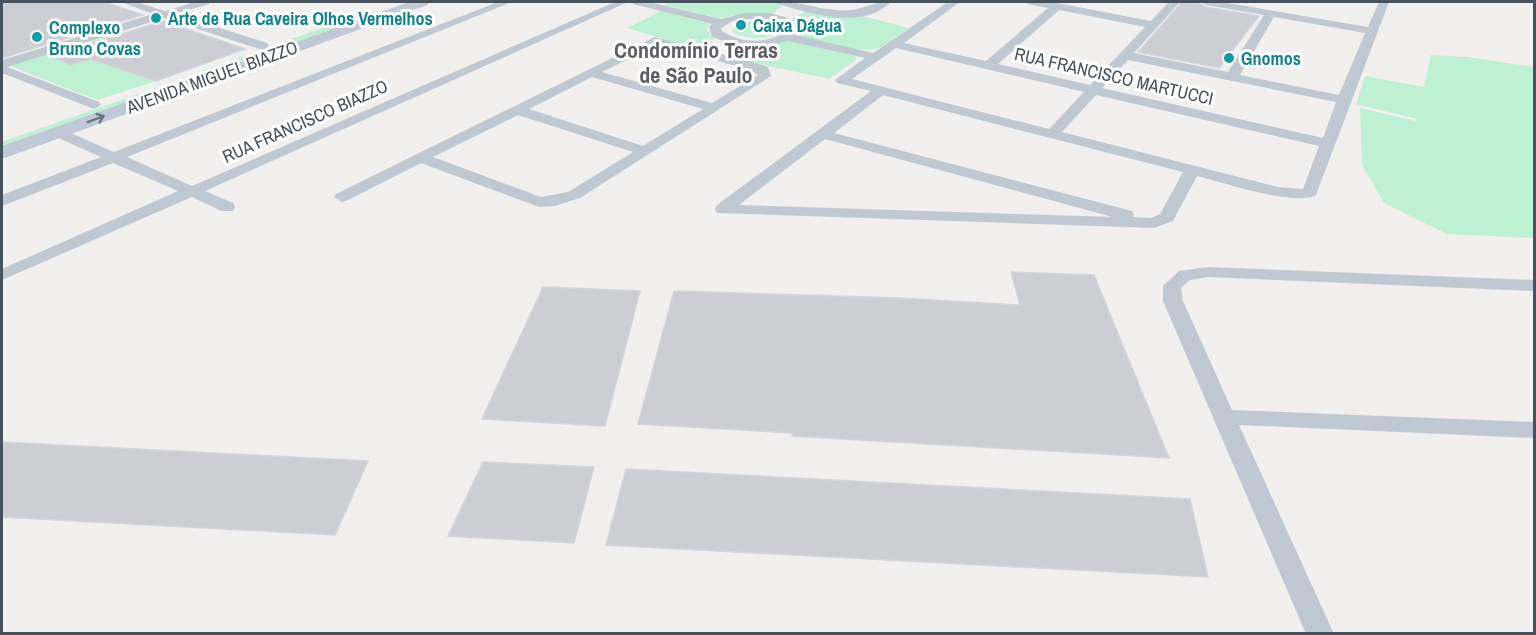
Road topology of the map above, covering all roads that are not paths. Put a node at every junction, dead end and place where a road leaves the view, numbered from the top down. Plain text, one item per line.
1 (126, 2) edge
2 (205, 2) edge
3 (388, 2) edge
4 (422, 2) edge
5 (507, 2) edge
6 (623, 2) edge
7 (637, 2) edge
8 (782, 2) edge
9 (886, 2) edge
10 (955, 2) edge
11 (1032, 2) edge
12 (1174, 2) edge
13 (1206, 2) edge
14 (1380, 2) edge
15 (796, 5) junction
16 (1057, 6) junction
17 (1271, 13) junction
18 (164, 14) junction
19 (773, 17) junction
20 (720, 22) junction
21 (1154, 25) junction
22 (1372, 31) junction
23 (787, 37) junction
24 (733, 42) junction
25 (893, 44) junction
26 (262, 46) junction
27 (710, 55) junction
28 (1125, 55) junction
29 (875, 57) junction
30 (2, 64) edge
31 (988, 66) junction
32 (2, 69) edge
33 (185, 73) junction
34 (591, 73) junction
35 (1232, 77) junction
36 (203, 81) junction
37 (1092, 89) junction
38 (881, 90) junction
39 (1344, 99) junction
40 (94, 105) junction
41 (715, 108) junction
42 (518, 110) junction
43 (59, 133) junction
44 (1053, 133) junction
45 (822, 134) junction
46 (2, 138) edge
47 (1328, 144) junction
48 (645, 151) junction
49 (2, 153) edge
50 (114, 157) junction
51 (421, 158) junction
52 (1193, 169) junction
53 (191, 192) junction
54 (1053, 195) junction
55 (342, 197) dead end
56 (2, 201) edge
57 (227, 207) dead end
58 (1065, 221) junction
59 (1154, 223) junction
60 (2, 275) edge
61 (1534, 285) edge
62 (1224, 417) junction
63 (1534, 430) edge
64 (1320, 633) edge

1 - 18 street
2 - 18 street
3 - 26 street, AVENIDA MIGUEL BIAZZO
4 - 36 street, AVENIDA MIGUEL BIAZZO
5 - 50 street
6 - 53 street, RUA FRANCISCO BIAZZO
7 - 20 street
8 - 15 street
9 - 15 street
10 - 25 street
11 - 16 street
12 - 21 street
13 - 17 street
14 - 22 street
15 - 19 street
16 - 21 street
16 - 31 street
17 - 22 street
17 - 35 street
18 - 26 street
18 - 30 street
19 - 20 street
19 - 23 street
20 - 24 street
21 - 28 street
22 - 39 street
23 - 24 street
23 - 29 street
24 - 27 street
25 - 29 street
25 - 31 street, RUA FRANCISCO MARTUCCI
26 - 33 street, AVENIDA MIGUEL BIAZZO
27 - 34 street
27 - 41 street
28 - 35 street
28 - 37 street
29 - 38 street
31 - 37 street, RUA FRANCISCO MARTUCCI
32 - 40 street
33 - 36 street
33 - 40 street, AVENIDA MIGUEL BIAZZO
34 - 41 street
34 - 42 street
35 - 39 street
43 -> 36 street, AVENIDA MIGUEL BIAZZO
37 - 44 street
37 - 47 street, RUA FRANCISCO MARTUCCI
38 - 44 street
38 - 45 street
39 - 47 street
40 - 46 street, AVENIDA MIGUEL BIAZZO
41 - 48 street
42 - 48 street
42 - 51 street
43 - 49 street, AVENIDA MIGUEL BIAZZO
43 - 50 street
44 - 52 street
45 - 54 street
45 - 58 street
47 - 52 street
48 - 51 street
50 - 53 street
50 - 56 street
51 - 55 street
52 - 59 street
53 - 57 street
53 - 60 street, RUA FRANCISCO BIAZZO
54 - 58 street
54 - 59 street
58 - 59 street
61 - 62 street
62 - 63 street
62 - 64 street

